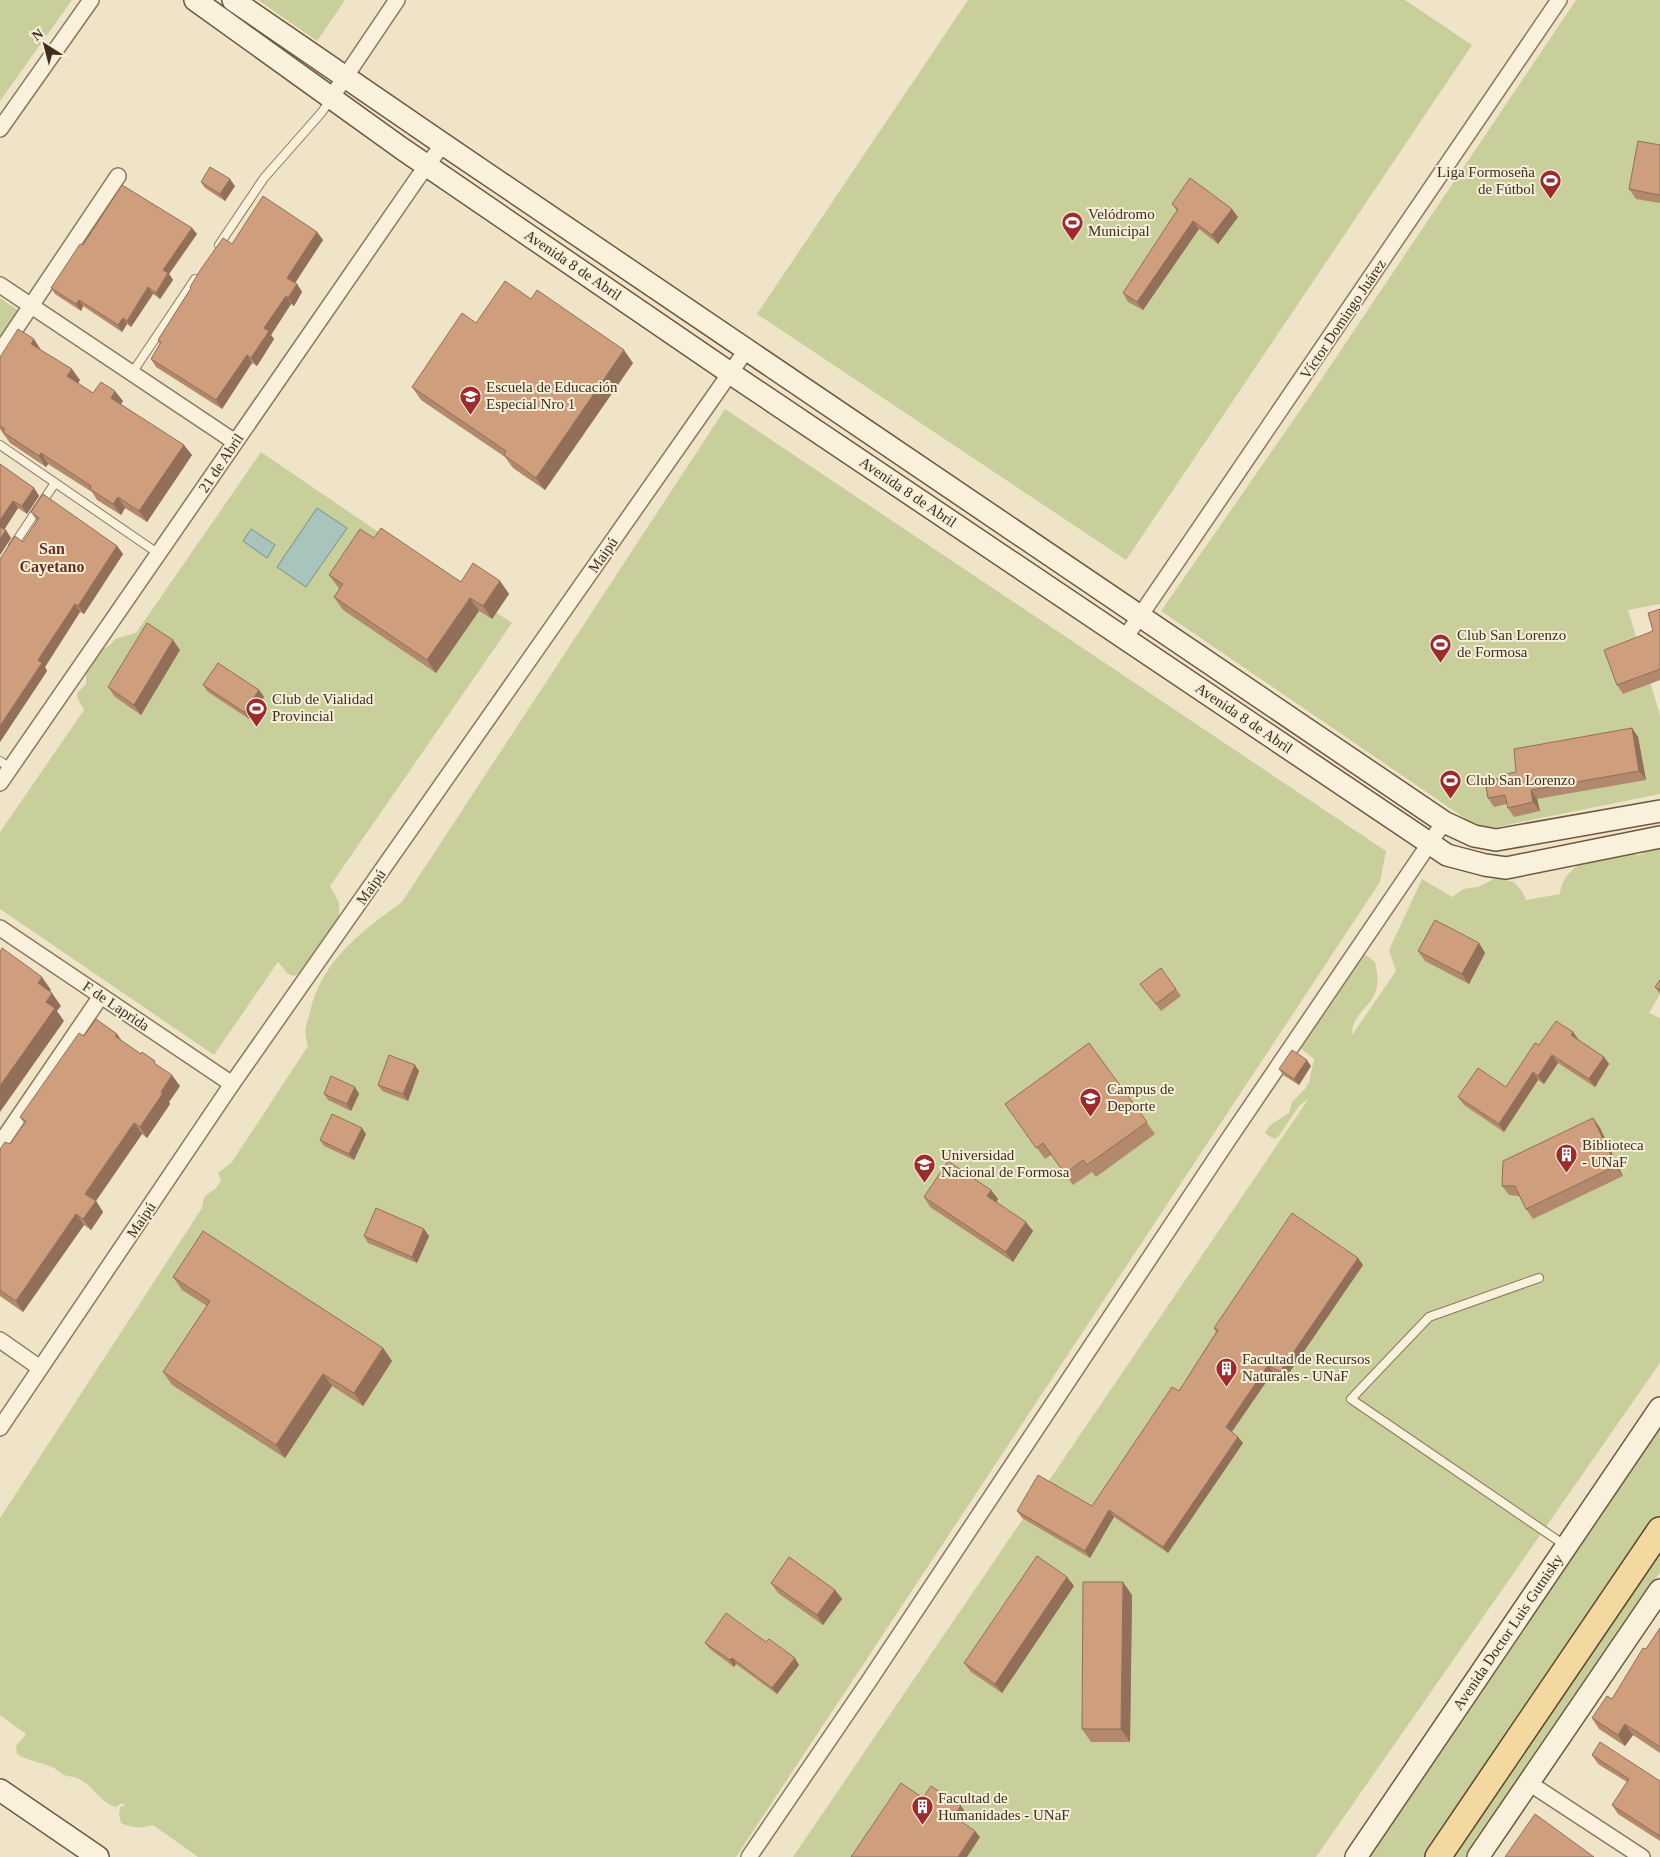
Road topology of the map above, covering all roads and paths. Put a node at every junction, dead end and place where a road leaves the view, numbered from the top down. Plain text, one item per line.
1 (91, 0) edge
2 (195, 0) edge
3 (233, 0) edge
4 (397, 0) edge
5 (1559, 0) edge
6 (345, 78) junction
7 (331, 98) junction
8 (0, 129) edge
9 (443, 144) junction
10 (427, 166) junction
11 (118, 176) dead end
12 (214, 251) edge
13 (198, 276) edge
14 (0, 284) edge
15 (32, 306) junction
16 (747, 349) junction
17 (0, 352) edge
18 (132, 373) junction
19 (730, 373) junction
20 (235, 442) junction
21 (0, 445) edge
22 (55, 483) junction
23 (159, 554) junction
24 (6, 557) edge
25 (1141, 617) junction
26 (1126, 638) junction
27 (5, 764) edge
28 (0, 783) edge
29 (1660, 811) edge
30 (1444, 822) junction
31 (1660, 837) edge
32 (1429, 842) junction
33 (0, 928) edge
34 (101, 996) junction
35 (232, 1084) junction
36 (0, 1144) edge
37 (1539, 1278) dead end
38 (0, 1340) edge
39 (40, 1368) junction
40 (1660, 1408) edge
41 (0, 1428) edge
42 (1660, 1530) edge
43 (1566, 1546) junction
44 (1660, 1590) edge
45 (1529, 1783) junction
46 (0, 1790) edge
47 (90, 1854) edge
48 (749, 1857) edge
49 (1356, 1857) edge
50 (1438, 1857) edge
51 (1478, 1857) edge
52 (1642, 1857) edge

1 - 8 street
2 - 7 main road, Avenida 8 de Abril
3 - 6 main road, Avenida 8 de Abril
4 - 6 street
5 - 25 street, Víctor Domingo Juárez
6 - 7 street
6 - 9 main road, Avenida 8 de Abril
7 - 10 main road, Avenida 8 de Abril
7 - 12 lane
9 - 10 street, 21 de Abril
9 - 16 main road, Avenida 8 de Abril
10 - 19 main road, Avenida 8 de Abril
10 - 20 street, 21 de Abril
11 - 15 street
13 - 18 lane
14 - 15 street
15 - 17 street
15 - 18 street
16 - 19 street, Maipú
16 - 25 main road, Avenida 8 de Abril
18 - 20 street
19 - 26 main road, Avenida 8 de Abril
19 - 35 street, Maipú
20 - 23 street, 21 de Abril
21 - 22 lane
22 - 23 lane
22 - 24 lane
23 - 27 street, 21 de Abril
25 - 26 street, Víctor Domingo Juárez
25 - 30 main road, Avenida 8 de Abril
26 - 32 main road, Avenida 8 de Abril
27 - 28 street, 21 de Abril
29 - 30 main road, Avenida 8 de Abril
30 - 32 street
31 - 32 main road, Avenida 8 de Abril
32 - 48 street
33 - 34 street, F de Laprida
34 - 35 street, F de Laprida
34 - 36 street
35 - 39 street, Maipú
37 - 43 lane
38 - 39 street
39 - 41 street, Maipú
40 - 43 main road, Avenida Doctor Luis Gutnisky
42 - 50 main road
43 - 49 main road, Avenida Doctor Luis Gutnisky
44 - 45 main road
45 - 51 main road
45 - 52 street
46 - 47 main road

